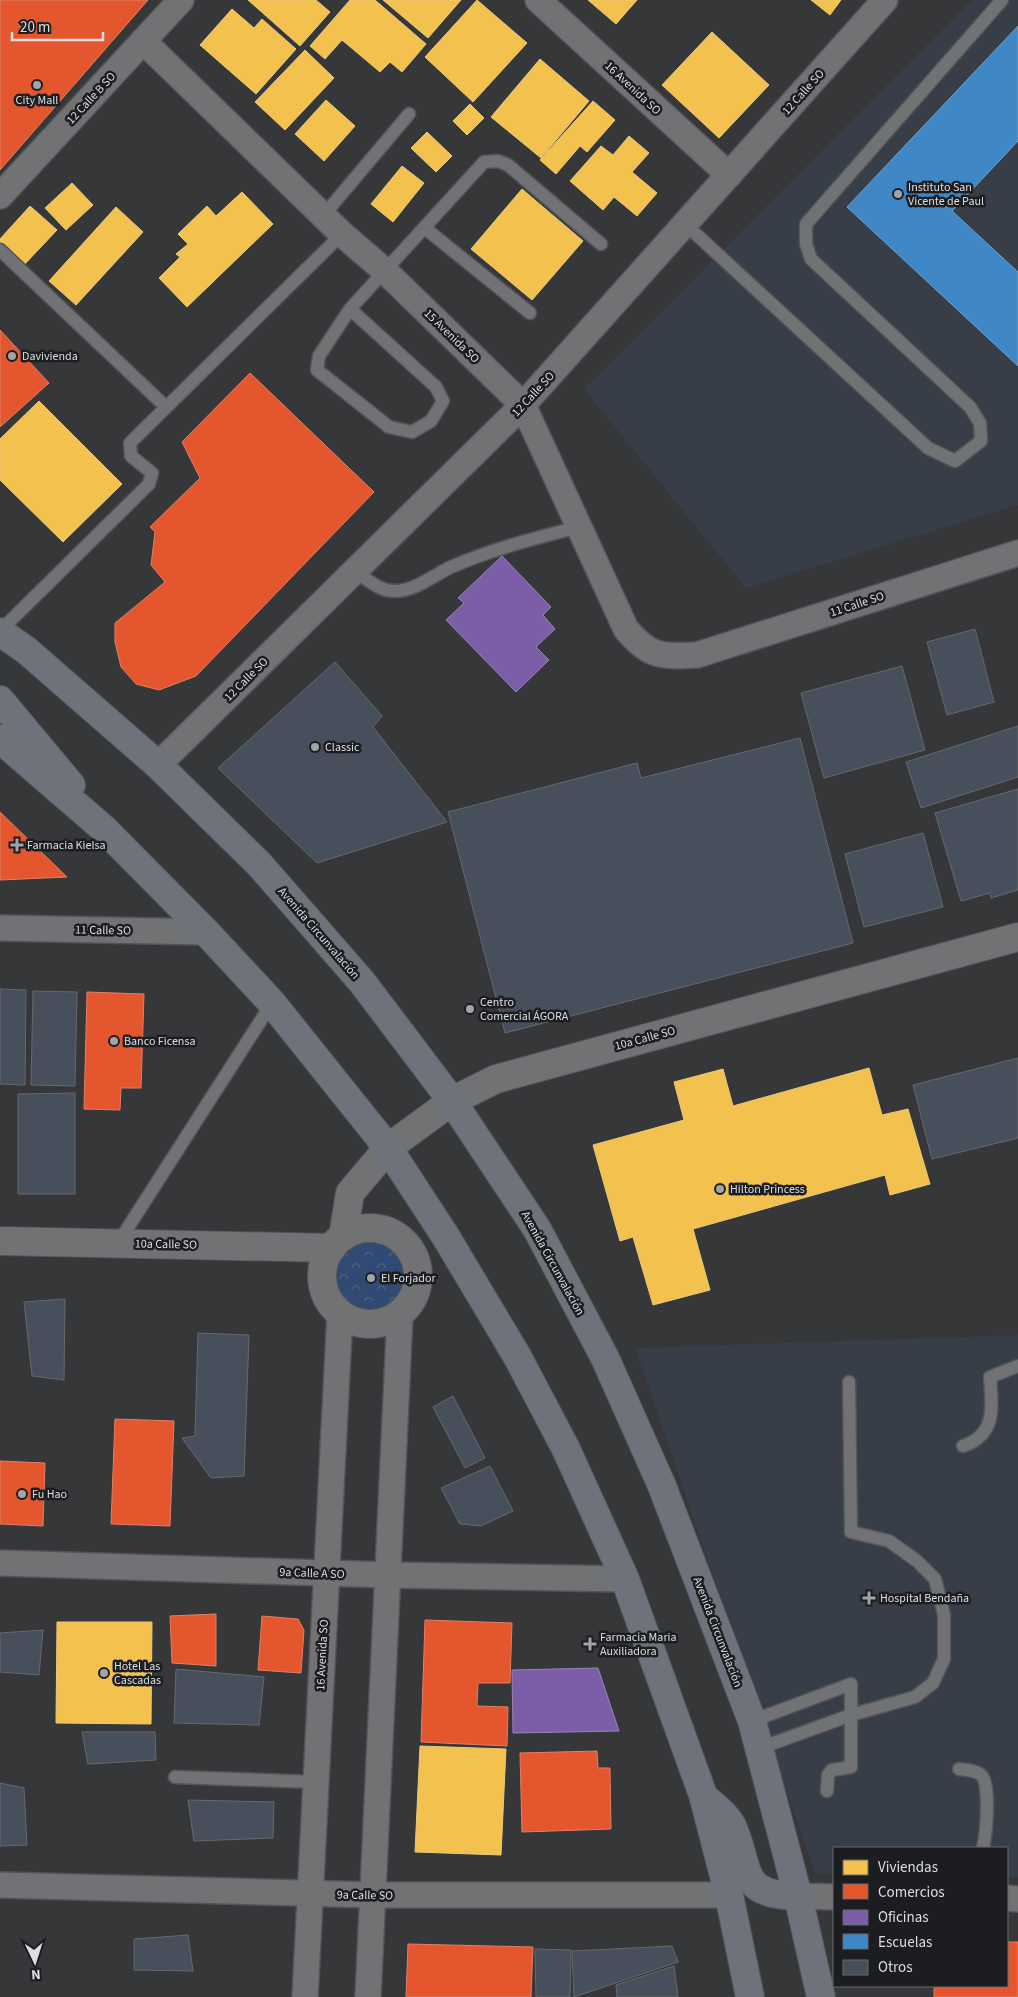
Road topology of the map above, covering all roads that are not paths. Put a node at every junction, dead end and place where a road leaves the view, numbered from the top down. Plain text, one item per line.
1 (181, 0) edge
2 (538, 0) edge
3 (884, 0) edge
4 (1002, 0) edge
5 (143, 41) junction
6 (409, 114) dead end
7 (729, 175) junction
8 (0, 196) edge
9 (323, 216) junction
10 (685, 224) junction
11 (426, 228) junction
12 (342, 234) junction
13 (601, 244) dead end
14 (0, 250) edge
15 (385, 271) junction
16 (350, 309) junction
17 (530, 313) dead end
18 (523, 405) junction
19 (166, 408) junction
20 (579, 527) junction
21 (1018, 553) edge
22 (355, 571) junction
23 (0, 631) edge
24 (697, 655) joint
25 (0, 700) edge
26 (3, 746) edge
27 (158, 765) junction
28 (104, 829) junction
29 (0, 928) edge
30 (206, 932) junction
31 (1018, 937) edge
32 (272, 1004) junction
33 (452, 1101) junction
34 (388, 1148) junction
35 (446, 1237) junction
36 (0, 1241) edge
37 (338, 1242) junction
38 (118, 1243) junction
39 (414, 1254) junction
40 (340, 1313) junction
41 (400, 1314) junction
42 (1018, 1366) edge
43 (849, 1382) dead end
44 (963, 1446) dead end
45 (0, 1563) edge
46 (326, 1574) junction
47 (388, 1575) junction
48 (625, 1579) junction
49 (851, 1716) junction
50 (752, 1721) junction
51 (760, 1748) junction
52 (959, 1769) dead end
53 (175, 1777) dead end
54 (316, 1782) junction
55 (826, 1791) dead end
56 (703, 1796) junction
57 (983, 1847) edge
58 (0, 1885) edge
59 (310, 1894) junction
60 (373, 1895) junction
61 (729, 1895) junction
62 (798, 1896) junction
63 (833, 1897) edge
64 (305, 1997) edge
65 (368, 1997) edge
66 (750, 1997) edge
67 (821, 1997) edge

1 - 5 street, 12 Calle B SO
2 - 7 street, 16 Avenida SO
3 - 7 street, 12 Calle SO
4 - 10 lane
5 - 8 street, 12 Calle B SO
5 - 9 street, 15 Avenida SO
6 - 9 lane
7 - 10 street, 12 Calle SO
9 - 12 street, 15 Avenida SO
10 - 18 street, 12 Calle SO
11 - 13 lane
11 - 15 lane
11 - 17 lane
12 - 15 street, 15 Avenida SO
12 - 19 lane
14 - 19 lane
15 - 16 lane
15 - 18 street, 15 Avenida SO
16 - 16 lane
18 - 20 street, 15 Avenida SO
18 - 22 street, 12 Calle SO
19 - 23 lane
20 - 22 lane
20 - 24 street, 15 Avenida SO
21 - 24 street, 11 Calle SO
22 - 27 street, 12 Calle SO
23 - 27 highway, Avenida Circunvalación
25 - 28 highway
26 - 28 highway
27 - 33 highway, Avenida Circunvalación
28 - 30 highway
29 - 30 street, 11 Calle SO
30 - 32 highway
31 - 33 street, 10a Calle SO
32 - 34 highway
32 - 38 lane
33 - 34 street, 10a Calle SO
33 - 50 highway, Avenida Circunvalación
34 - 35 highway
34 - 37 street, 10a Calle SO
35 - 39 street
35 - 48 highway
36 - 38 street, 10a Calle SO
37 - 38 street, 10a Calle SO
37 - 39 street
37 - 40 street
39 - 41 street
40 - 41 street
40 - 46 street, 16 Avenida SO
41 - 47 street
42 - 44 lane
43 - 49 lane
45 - 46 street, 9a Calle A SO
46 - 47 street, 9a Calle A SO
46 - 54 street, 16 Avenida SO
47 - 48 street, 9a Calle A SO
47 - 60 street
48 - 56 highway
49 - 50 lane
49 - 51 lane
49 - 55 lane
50 - 51 highway, Avenida Circunvalación
51 - 62 highway, Avenida Circunvalación
52 - 57 lane
53 - 54 lane
54 - 59 street, 16 Avenida SO
56 - 61 highway
56 - 62 highway
58 - 59 street, 9a Calle SO
59 - 60 street, 9a Calle SO
59 - 64 street, 16 Avenida SO
60 - 61 street, 9a Calle SO
60 - 65 street
61 - 66 highway
62 - 63 street
62 - 67 highway, Avenida Circunvalación

